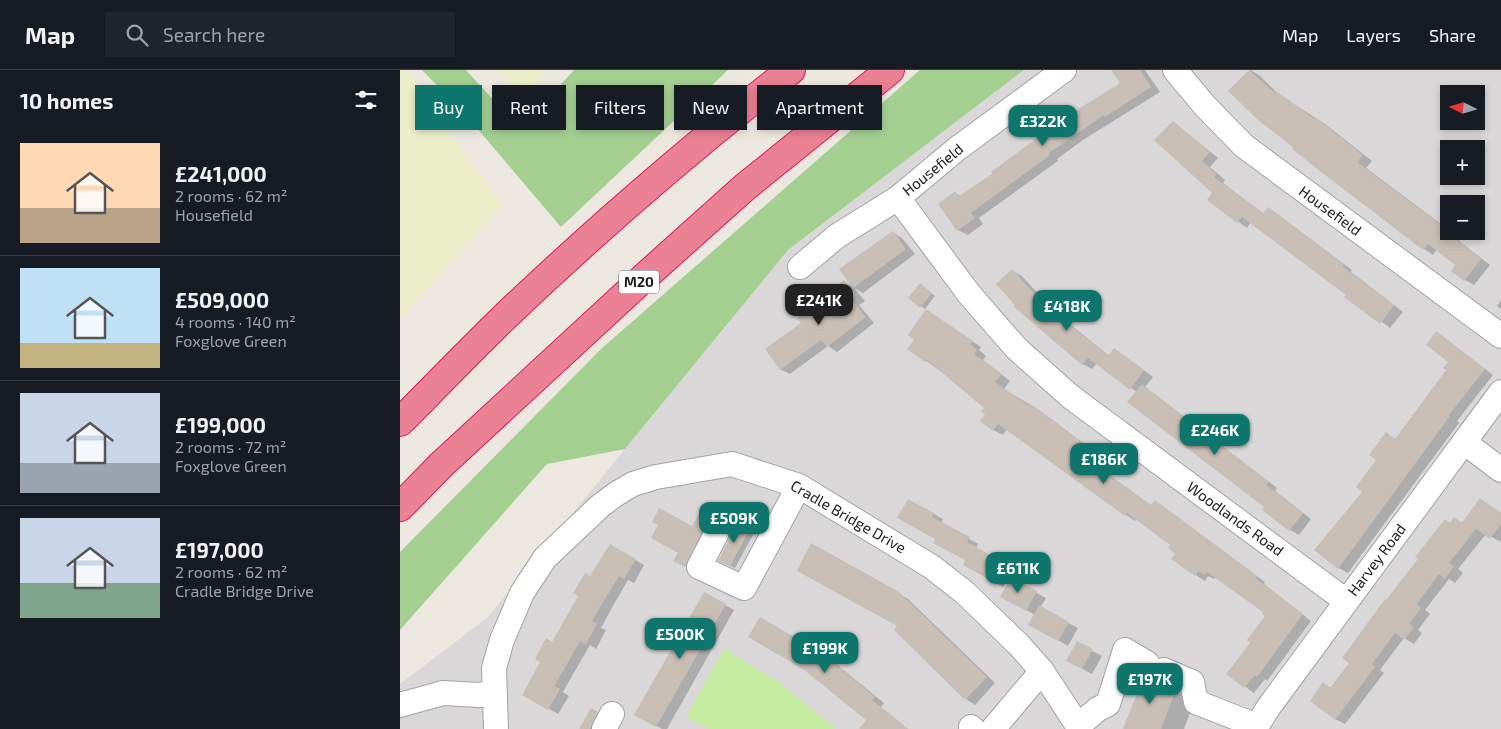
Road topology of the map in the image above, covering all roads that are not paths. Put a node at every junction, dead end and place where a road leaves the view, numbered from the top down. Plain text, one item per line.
1 (791, 70) edge
2 (890, 70) edge
3 (1064, 70) edge
4 (1175, 70) edge
5 (898, 198) junction
6 (800, 267) dead end
7 (1501, 336) edge
8 (1501, 392) edge
9 (400, 422) edge
10 (1465, 443) junction
11 (1501, 470) edge
12 (799, 486) junction
13 (400, 506) edge
14 (726, 515) dead end
15 (1346, 601) junction
16 (1042, 671) junction
17 (494, 692) junction
18 (400, 705) edge
19 (1079, 727) edge
20 (979, 728) edge
21 (1256, 728) edge
22 (496, 729) edge

1 - 9 highway
2 - 13 highway, M20
3 - 5 street, Housefield
4 - 7 street, Housefield
5 - 6 street, Housefield
5 - 15 street, Woodlands Road
8 - 10 street, Harvey Road
10 - 11 street
10 - 15 street, Harvey Road
12 - 14 street
12 - 16 street, Cradle Bridge Drive
12 - 17 street, Cradle Bridge Drive
15 - 21 street, Harvey Road
16 - 19 street, Cradle Bridge Drive
16 - 20 street
17 - 18 street
17 - 22 street, Cradle Bridge Drive
19 - 21 street

